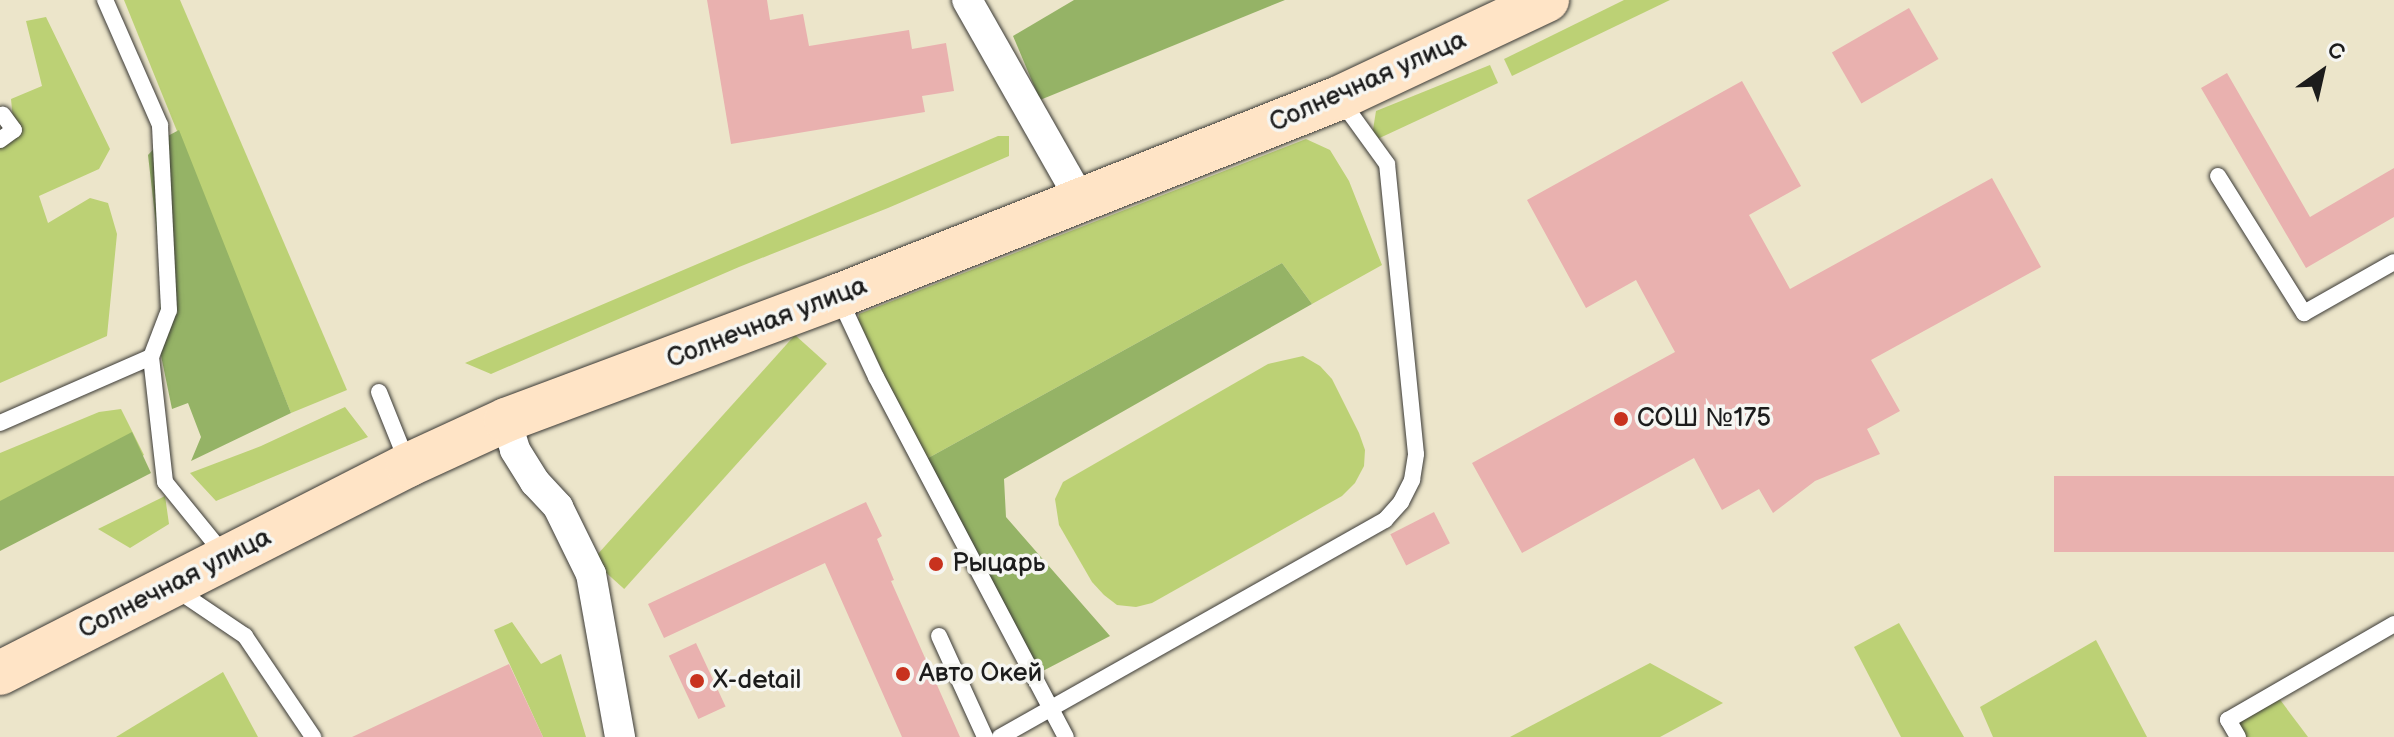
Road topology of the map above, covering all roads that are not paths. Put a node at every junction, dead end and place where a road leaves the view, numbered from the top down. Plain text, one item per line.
1 (105, 0) edge
2 (967, 0) edge
3 (1547, 0) edge
4 (1339, 98) junction
5 (3, 115) dead end
6 (0, 140) edge
7 (2218, 176) dead end
8 (1081, 201) junction
9 (2394, 262) edge
10 (838, 296) junction
11 (151, 357) junction
12 (379, 392) dead end
13 (506, 420) junction
14 (0, 423) edge
15 (408, 465) junction
16 (226, 557) junction
17 (170, 585) junction
18 (2394, 624) edge
19 (939, 636) dead end
20 (0, 673) edge
21 (1052, 711) junction
22 (313, 737) edge
23 (620, 737) edge
24 (985, 737) edge
25 (1000, 737) edge
26 (1066, 737) edge
27 (2238, 737) edge

1 - 11 lane
2 - 8 street
3 - 4 main road, Солнечная улица
4 - 8 main road, Солнечная улица
4 - 21 lane
5 - 6 lane
7 - 9 lane
8 - 10 main road, Солнечная улица
10 - 13 main road, Солнечная улица
10 - 21 lane
11 - 14 lane
11 - 16 lane
12 - 15 lane
13 - 15 main road, Солнечная улица
13 - 23 street
15 - 16 main road, Солнечная улица
16 - 17 main road, Солнечная улица
17 - 20 main road, Солнечная улица
17 - 22 lane
18 - 27 lane
19 - 24 lane
21 - 25 lane
21 - 26 lane

